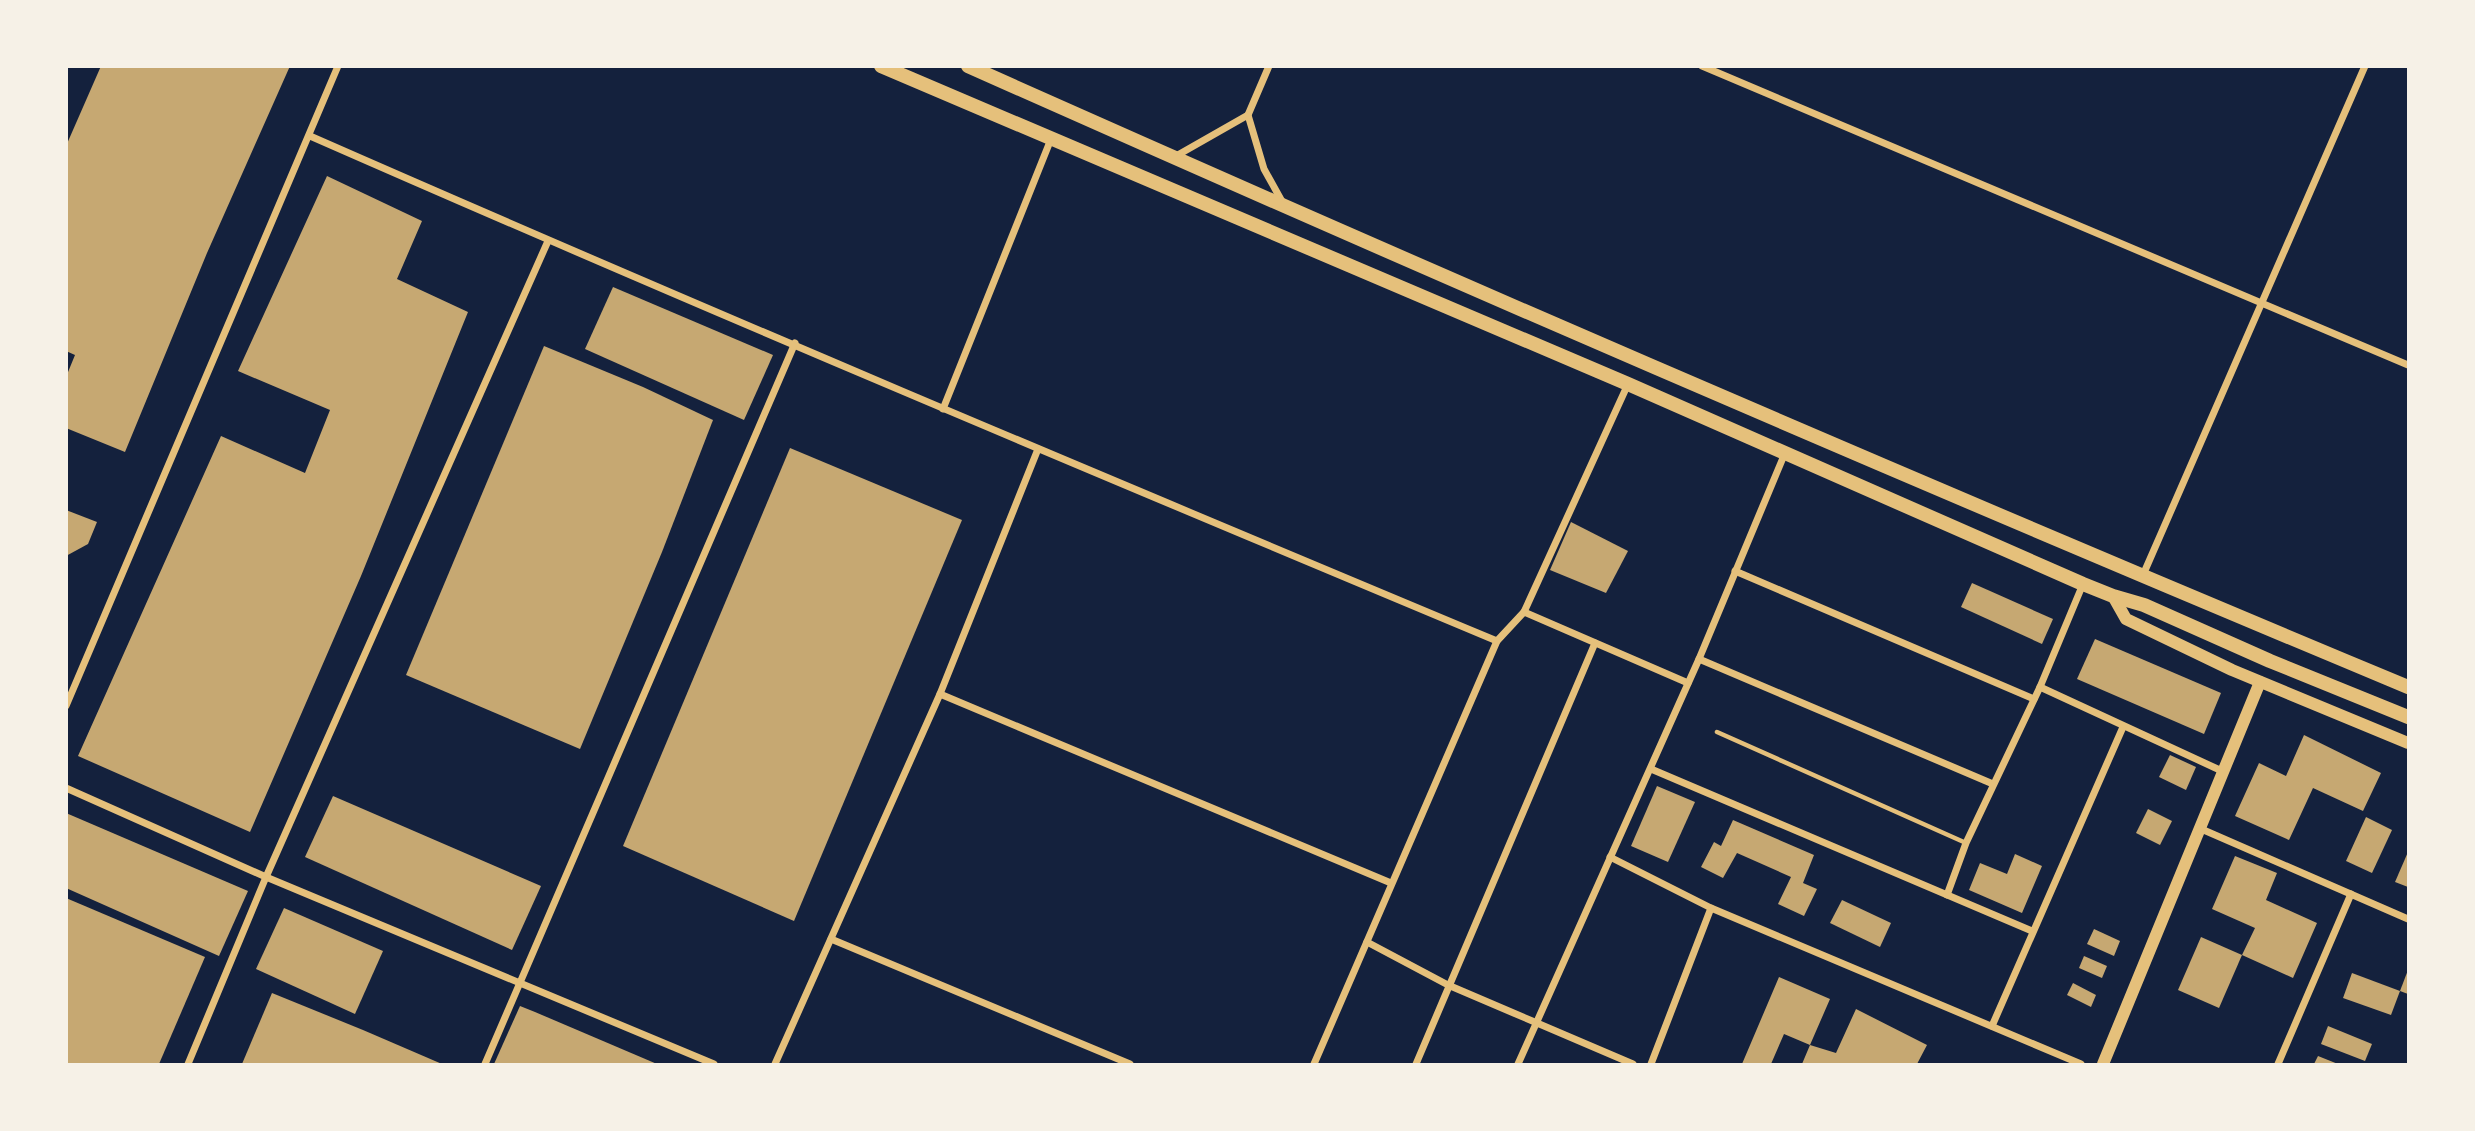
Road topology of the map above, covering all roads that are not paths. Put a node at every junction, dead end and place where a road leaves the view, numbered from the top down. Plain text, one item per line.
1 (338, 66) edge
2 (881, 66) edge
3 (968, 66) edge
4 (1269, 66) edge
5 (1702, 66) edge
6 (2365, 66) edge
7 (1248, 115) junction
8 (310, 136) junction
9 (1051, 139) junction
10 (1173, 158) junction
11 (1285, 206) junction
12 (548, 241) junction
13 (2262, 305) junction
14 (795, 344) junction
15 (2409, 365) edge
16 (1628, 384) junction
17 (943, 410) junction
18 (1038, 449) junction
19 (1785, 452) junction
20 (1735, 571) junction
21 (2142, 576) junction
22 (2083, 584) junction
23 (2113, 596) junction
24 (1524, 612) junction
25 (1497, 641) junction
26 (1595, 643) junction
27 (1699, 659) junction
28 (2260, 681) junction
29 (1688, 683) junction
30 (2040, 687) junction
31 (2409, 687) edge
32 (940, 694) junction
33 (2034, 699) junction
34 (66, 706) edge
35 (2409, 718) edge
36 (2123, 727) junction
37 (1717, 732) dead end
38 (2409, 743) edge
39 (1651, 769) junction
40 (2222, 771) junction
41 (1993, 784) junction
42 (66, 788) edge
43 (2198, 828) junction
44 (1966, 843) junction
45 (1609, 856) junction
46 (266, 877) junction
47 (1391, 883) junction
48 (2351, 894) junction
49 (1947, 895) junction
50 (1711, 908) junction
51 (2409, 919) edge
52 (2032, 931) junction
53 (831, 939) junction
54 (1367, 942) junction
55 (520, 983) junction
56 (1448, 985) junction
57 (1537, 1022) junction
58 (1992, 1026) junction
59 (188, 1065) edge
60 (485, 1065) edge
61 (714, 1065) edge
62 (775, 1065) edge
63 (1130, 1065) edge
64 (1314, 1065) edge
65 (1416, 1065) edge
66 (1518, 1065) edge
67 (1633, 1065) edge
68 (1651, 1065) edge
69 (2081, 1065) edge
70 (2103, 1065) edge
71 (2278, 1065) edge

1 - 8 street
2 - 9 main road
3 - 10 main road
4 - 7 street
5 - 13 street
6 - 13 street
7 - 10 street
7 - 11 street
8 - 12 street
8 - 34 street
9 - 16 main road
9 - 17 street
10 - 11 main road
11 - 21 main road
12 - 14 street
12 - 46 street
13 - 15 street
13 - 21 street
14 - 17 street
14 - 55 street
16 - 19 main road
16 - 24 street
17 - 18 street
18 - 25 street
18 - 32 street
19 - 20 street
19 - 22 main road
20 - 27 street
20 - 33 street
21 - 31 main road
22 - 23 main road
22 - 30 street
23 - 28 street
23 - 35 main road
24 - 25 street
24 - 26 street
25 - 47 street
26 - 29 street
26 - 56 street
27 - 29 street
27 - 41 street
28 - 38 street
28 - 40 street
29 - 39 street
30 - 33 street
30 - 36 street
32 - 47 street
32 - 53 street
33 - 41 street
36 - 40 street
36 - 52 street
37 - 44 lane
39 - 45 street
39 - 49 street
40 - 43 street
41 - 44 street
42 - 46 street
43 - 48 street
43 - 70 street
44 - 49 street
45 - 50 street
45 - 57 street
46 - 55 street
46 - 59 street
47 - 54 street
48 - 51 street
48 - 71 street
49 - 52 street
50 - 58 street
50 - 68 street
52 - 58 street
53 - 62 street
53 - 63 street
54 - 56 street
54 - 64 street
55 - 60 street
55 - 61 street
56 - 57 street
56 - 65 street
57 - 66 street
57 - 67 street
58 - 69 street

